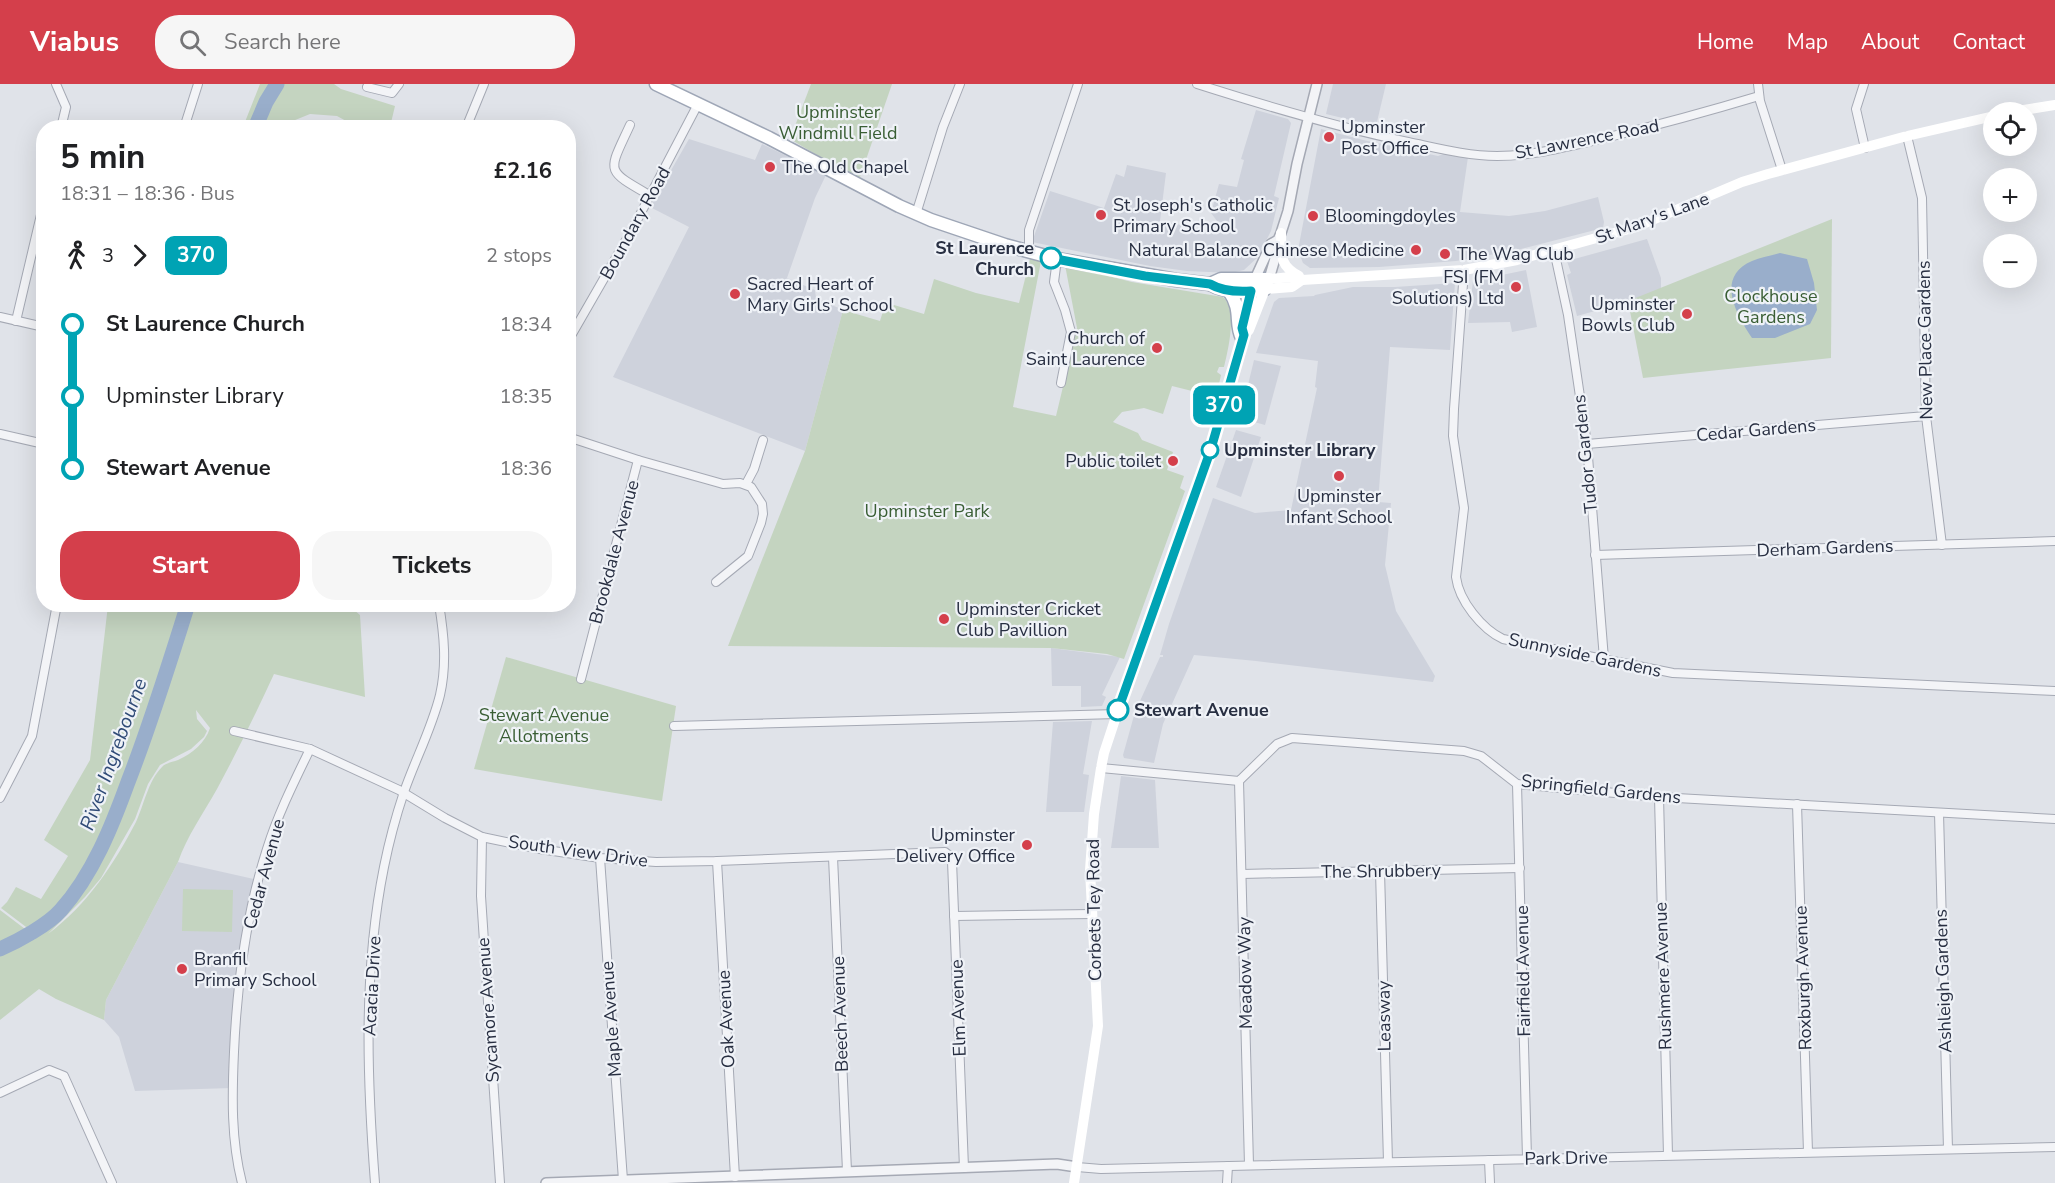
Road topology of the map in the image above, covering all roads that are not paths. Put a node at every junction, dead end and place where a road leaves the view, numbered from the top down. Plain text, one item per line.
1 (56, 84) edge
2 (198, 84) edge
3 (399, 84) edge
4 (484, 84) edge
5 (960, 84) edge
6 (1078, 84) edge
7 (1197, 84) edge
8 (1317, 84) edge
9 (1758, 84) edge
10 (1864, 84) edge
11 (664, 86) edge
12 (367, 87) dead end
13 (1759, 96) junction
14 (698, 104) junction
15 (2055, 105) edge
16 (2037, 108) edge
17 (1308, 118) junction
18 (1983, 119) edge
19 (63, 120) edge
20 (187, 120) edge
21 (469, 120) edge
22 (630, 125) dead end
23 (1907, 136) junction
24 (1865, 148) junction
25 (1782, 170) junction
26 (651, 196) junction
27 (916, 214) junction
28 (36, 236) edge
29 (1279, 236) junction
30 (1554, 250) junction
31 (1029, 251) junction
32 (1057, 259) junction
33 (1464, 270) junction
34 (1305, 280) junction
35 (1210, 284) junction
36 (1267, 284) junction
37 (1253, 285) junction
38 (1229, 291) junction
39 (0, 317) edge
40 (16, 321) junction
41 (578, 324) joint
42 (36, 325) edge
43 (576, 327) edge
44 (1243, 337) junction
45 (1060, 383) dead end
46 (1926, 416) junction
47 (0, 434) edge
48 (576, 440) edge
49 (763, 440) dead end
50 (36, 442) edge
51 (1587, 444) junction
52 (638, 460) junction
53 (746, 484) junction
54 (2055, 541) edge
55 (1942, 545) junction
56 (1595, 555) junction
57 (716, 582) dead end
58 (55, 612) edge
59 (440, 612) edge
60 (1604, 659) junction
61 (581, 679) dead end
62 (2055, 691) edge
63 (1117, 714) junction
64 (674, 726) dead end
65 (234, 731) dead end
66 (310, 749) junction
67 (1101, 768) junction
68 (1239, 781) junction
69 (1517, 783) junction
70 (404, 792) junction
71 (1659, 797) junction
72 (0, 798) edge
73 (1797, 804) junction
74 (1939, 813) junction
75 (2055, 819) edge
76 (482, 837) junction
77 (945, 852) joint
78 (833, 857) junction
79 (600, 858) junction
80 (717, 861) junction
81 (1520, 868) junction
82 (1380, 871) junction
83 (1242, 874) junction
84 (1092, 914) junction
85 (954, 916) junction
86 (0, 1093) edge
87 (2055, 1147) edge
88 (1948, 1149) junction
89 (1808, 1152) junction
90 (1668, 1155) junction
91 (1527, 1158) junction
92 (1489, 1160) junction
93 (1388, 1162) junction
94 (1249, 1165) junction
95 (1228, 1166) junction
96 (1077, 1167) junction
97 (964, 1168) junction
98 (847, 1172) junction
99 (735, 1177) junction
100 (623, 1180) junction
101 (112, 1183) edge
102 (242, 1183) edge
103 (375, 1183) edge
104 (500, 1183) edge
105 (546, 1183) edge
106 (1074, 1183) edge
107 (1227, 1183) edge
108 (1490, 1183) edge

1 - 19 street
2 - 20 street
3 - 12 street
4 - 21 street
5 - 27 street
6 - 31 street
7 - 17 street, St Lawrence Road
8 - 17 street
9 - 13 street
10 - 24 street
11 - 14 main road, St Mary's Lane
13 - 17 street, St Lawrence Road
13 - 25 street
14 - 26 street, Boundary Road
14 - 27 main road, St Mary's Lane
15 - 16 main road
17 - 29 street
18 - 23 main road, St Mary's Lane
22 - 26 street
23 - 24 main road, St Mary's Lane
23 - 46 street, New Place Gardens
24 - 25 main road, St Mary's Lane
25 - 30 main road, St Mary's Lane
26 - 41 street, Boundary Road
27 - 31 main road, St Mary's Lane
28 - 40 street
29 - 34 main road
29 - 36 street
29 - 37 street
30 - 33 main road, St Mary's Lane
30 - 51 street, Tudor Gardens
31 - 32 main road, St Mary's Lane
32 - 35 main road, St Mary's Lane
32 - 45 street
33 - 34 main road, St Mary's Lane
33 - 60 street, Sunnyside Gardens
34 - 36 main road, St Mary's Lane
35 - 37 main road, St Mary's Lane
35 - 38 main road
36 - 37 main road, St Mary's Lane
36 - 44 main road, Corbets Tey Road
37 - 38 main road, St Mary's Lane
37 - 44 main road, Corbets Tey Road
38 - 44 main road
39 - 40 street
40 - 42 street
41 - 43 street, Boundary Road
44 - 63 main road, Corbets Tey Road
46 - 51 street, Cedar Gardens
46 - 55 street, New Place Gardens
47 - 50 street
48 - 52 street, Brookdale Avenue
49 - 53 street
51 - 56 street, Tudor Gardens
52 - 53 street
52 - 61 street, Brookdale Avenue
53 - 57 street
54 - 55 street, Derham Gardens
55 - 56 street, Derham Gardens
56 - 60 street, Tudor Gardens
58 - 72 street
59 - 70 street, Acacia Drive
60 - 62 street, Sunnyside Gardens
63 - 64 street
63 - 67 main road, Corbets Tey Road
65 - 66 street, South View Drive
66 - 70 street, South View Drive
66 - 102 street, Cedar Avenue
67 - 68 street
67 - 84 main road, Corbets Tey Road
68 - 69 street, Springfield Gardens
68 - 83 street, Meadow Way
69 - 71 street, Springfield Gardens
69 - 81 street, Fairfield Avenue
70 - 76 street, South View Drive
70 - 103 street, Acacia Drive
71 - 73 street, Springfield Gardens
71 - 90 street, Rushmere Avenue
73 - 74 street, Springfield Gardens
73 - 89 street, Roxburgh Avenue
74 - 75 street, Springfield Gardens
74 - 88 street, Ashleigh Gardens
76 - 79 street, South View Drive
76 - 104 street, Sycamore Avenue
77 - 78 street, South View Drive
77 - 85 street, Elm Avenue
78 - 80 street, South View Drive
78 - 98 street, Beech Avenue
79 - 80 street, South View Drive
79 - 100 street, Maple Avenue
80 - 99 street, Oak Avenue
81 - 82 street, The Shrubbery
81 - 91 street, Fairfield Avenue
82 - 83 street, The Shrubbery
82 - 93 street, Leasway
83 - 94 street, Meadow Way
84 - 85 street
84 - 96 main road, Corbets Tey Road
85 - 97 street, Elm Avenue
86 - 101 street
87 - 88 street, Park Drive
88 - 89 street, Park Drive
89 - 90 street, Park Drive
90 - 91 street, Park Drive
91 - 92 street, Park Drive
92 - 93 street, Park Drive
92 - 108 street
93 - 94 street, Park Drive
94 - 95 street, Park Drive
95 - 96 street, Park Drive
95 - 107 street
96 - 97 street
96 - 106 main road, Corbets Tey Road
97 - 98 street
98 - 99 street
99 - 100 street
100 - 105 street

